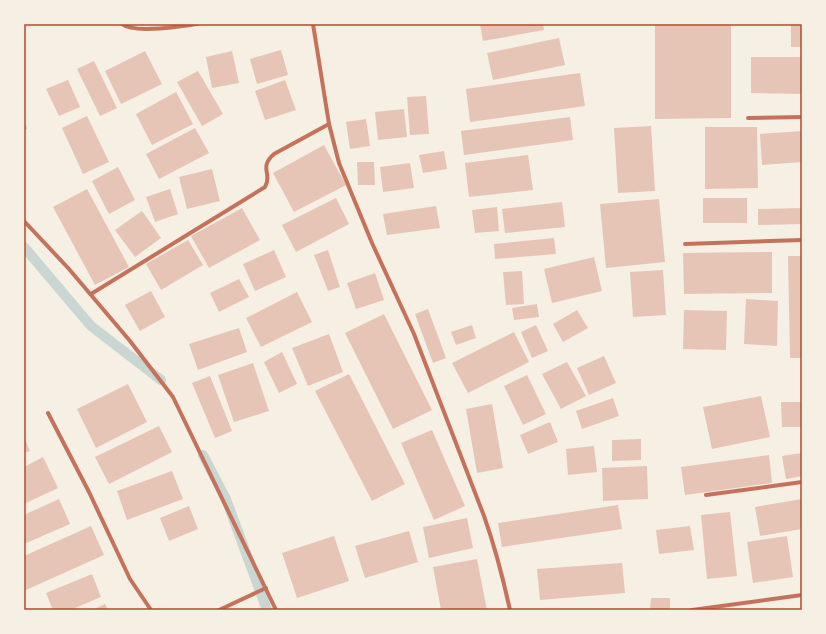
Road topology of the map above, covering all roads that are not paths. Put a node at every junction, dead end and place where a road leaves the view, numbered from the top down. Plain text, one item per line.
1 (122, 24) edge
2 (197, 24) edge
3 (313, 24) edge
4 (802, 116) edge
5 (748, 118) dead end
6 (329, 124) junction
7 (24, 221) edge
8 (802, 240) edge
9 (685, 244) dead end
10 (91, 294) junction
11 (48, 413) dead end
12 (802, 482) edge
13 (706, 494) dead end
14 (266, 588) junction
15 (802, 595) edge
16 (151, 610) edge
17 (219, 610) edge
18 (276, 610) edge
19 (510, 610) edge
20 (692, 610) edge

1 - 2 street
3 - 6 street
4 - 5 street
6 - 10 street
6 - 19 street
7 - 10 street
8 - 9 street
10 - 14 street
11 - 16 street
12 - 13 street
14 - 17 street
14 - 18 street
15 - 20 street

